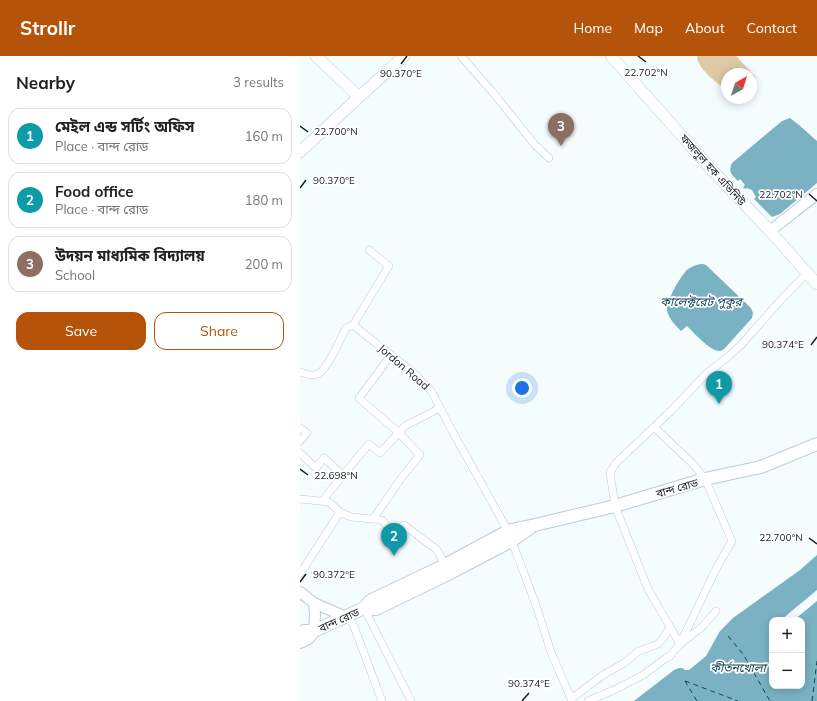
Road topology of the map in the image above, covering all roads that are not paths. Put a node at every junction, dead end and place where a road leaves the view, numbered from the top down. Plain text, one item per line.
1 (316, 56) edge
2 (404, 56) edge
3 (461, 56) edge
4 (611, 56) edge
5 (359, 97) junction
6 (300, 152) edge
7 (549, 158) dead end
8 (817, 194) edge
9 (770, 231) junction
10 (368, 250) dead end
11 (807, 273) junction
12 (817, 284) edge
13 (353, 325) junction
14 (391, 355) junction
15 (300, 372) edge
16 (440, 408) junction
17 (654, 427) junction
18 (300, 428) edge
19 (399, 433) junction
20 (300, 441) edge
21 (817, 444) edge
22 (300, 453) edge
23 (343, 475) junction
24 (705, 479) junction
25 (300, 499) edge
26 (322, 501) junction
27 (615, 506) junction
28 (340, 512) junction
29 (373, 519) junction
30 (510, 536) junction
31 (445, 565) junction
32 (300, 574) edge
33 (300, 592) edge
34 (314, 602) junction
35 (364, 608) junction
36 (716, 611) dead end
37 (346, 616) junction
38 (670, 627) junction
39 (314, 631) junction
40 (300, 633) edge
41 (300, 642) edge
42 (680, 644) junction
43 (575, 699) edge
44 (382, 701) edge
45 (412, 701) edge
46 (588, 701) edge

1 - 5 main road
2 - 5 main road
3 - 7 street
4 - 9 main road, ফজলুল হক এভিনিউ
5 - 6 main road
8 - 9 street
9 - 11 main road, ফজলুল হক এভিনিউ
10 - 13 street
11 - 12 main road, ফজলুল হক এভিনিউ
11 - 17 street
13 - 14 street, Jordon Road
13 - 15 street
14 - 16 street, Jordon Road
14 - 19 street
16 - 19 street
16 - 30 street, Jordon Road
17 - 24 street
17 - 27 street
18 - 20 street
19 - 23 street
19 - 29 street
21 - 24 highway, বান্দ রোড
22 - 23 street
23 - 26 street
24 - 27 highway, বান্দ রোড
24 - 42 street
25 - 26 street
26 - 28 street
27 - 30 highway, বান্দ রোড
27 - 38 street
28 - 29 street
28 - 32 street
29 - 31 street
30 - 31 highway, বান্দ রোড
30 - 35 highway, বান্দ রোড
30 - 43 street, Jordon Road
31 - 35 highway, বান্দ রোড
33 - 34 street
34 - 37 street
34 - 39 street
35 - 37 highway, বান্দ রোড
35 - 45 street
36 - 42 street
37 - 39 highway, বান্দ রোড
37 - 44 street
38 - 42 street
38 - 43 street
39 - 40 highway, বান্দ রোড
39 - 41 highway, বান্দ রোড
42 - 46 street

